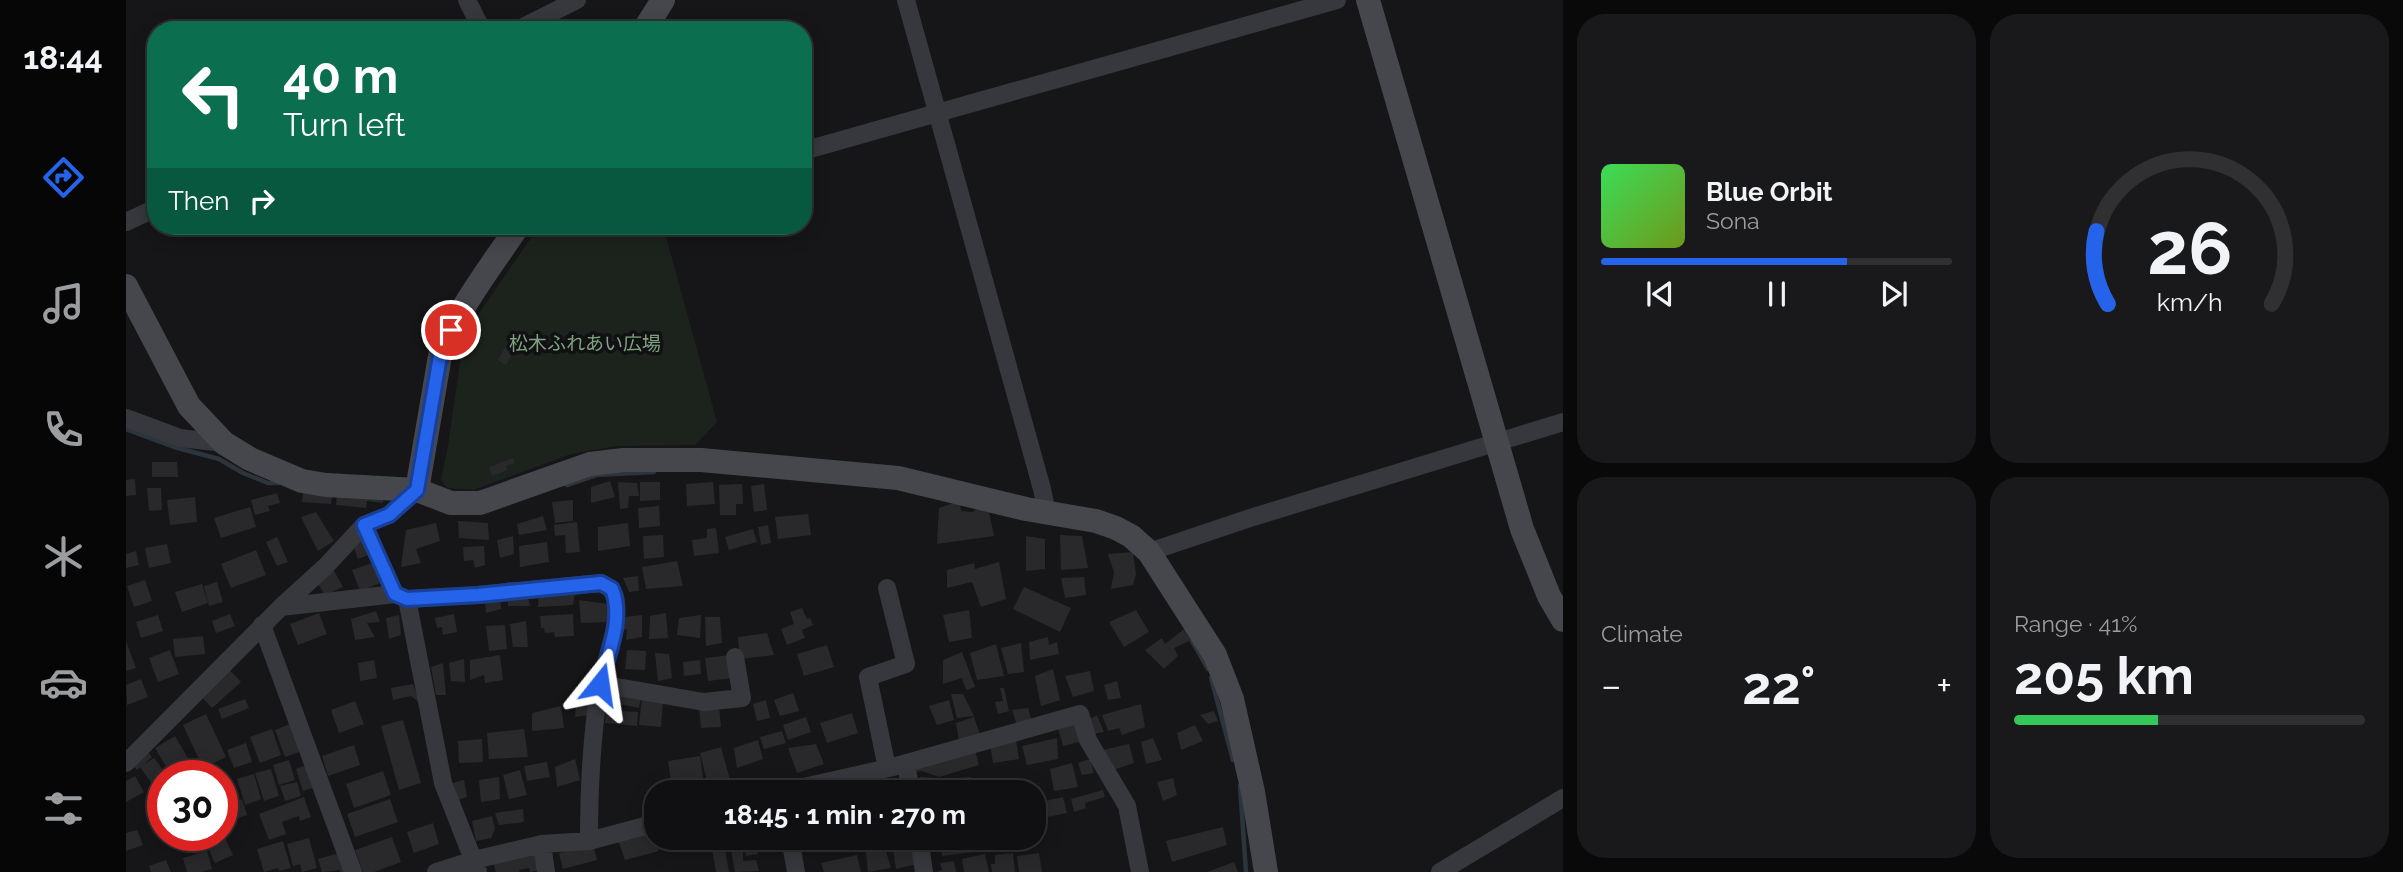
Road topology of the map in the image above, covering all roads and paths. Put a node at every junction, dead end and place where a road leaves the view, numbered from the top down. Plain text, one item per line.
1 (467, 0) edge
2 (577, 0) edge
3 (663, 0) edge
4 (906, 0) edge
5 (1337, 0) edge
6 (1368, 0) edge
7 (478, 21) edge
8 (535, 21) edge
9 (650, 21) edge
10 (938, 113) junction
11 (812, 148) edge
12 (147, 212) edge
13 (126, 222) edge
14 (511, 235) edge
15 (126, 286) edge
16 (126, 418) edge
17 (1563, 422) edge
18 (1497, 442) junction
19 (225, 443) junction
20 (417, 490) junction
21 (1047, 513) junction
22 (364, 525) junction
23 (1149, 552) junction
24 (887, 588) dead end
25 (401, 597) junction
26 (281, 607) junction
27 (1563, 620) edge
28 (262, 625) junction
29 (735, 657) dead end
30 (600, 684) junction
31 (126, 763) edge
32 (906, 763) junction
33 (887, 768) junction
34 (834, 780) edge
35 (909, 780) edge
36 (1563, 798) edge
37 (644, 827) edge
38 (589, 841) junction
39 (542, 844) junction
40 (792, 850) edge
41 (921, 850) edge
42 (476, 866) edge
43 (353, 872) edge
44 (436, 872) edge
45 (546, 872) edge
46 (796, 872) edge
47 (924, 872) edge
48 (1140, 872) edge
49 (1266, 872) edge
50 (1440, 872) edge

1 - 7 street
2 - 8 street
3 - 9 street
4 - 10 street
5 - 10 street
6 - 18 street
10 - 11 street
10 - 21 street
12 - 13 street
14 - 20 street
15 - 19 street
16 - 19 street
17 - 18 street
18 - 23 street
18 - 27 street
19 - 20 street
20 - 21 street
20 - 22 street
21 - 23 street
22 - 25 street
22 - 26 street
23 - 49 street
24 - 33 street
25 - 26 street
25 - 30 street
25 - 42 street
26 - 28 street
28 - 31 street
28 - 43 street
29 - 30 street
30 - 38 street
32 - 33 street
32 - 35 street
32 - 48 street
33 - 34 street
36 - 50 street
37 - 38 street
38 - 39 street
39 - 42 street
39 - 45 street
40 - 46 street
41 - 47 street
42 - 44 street

